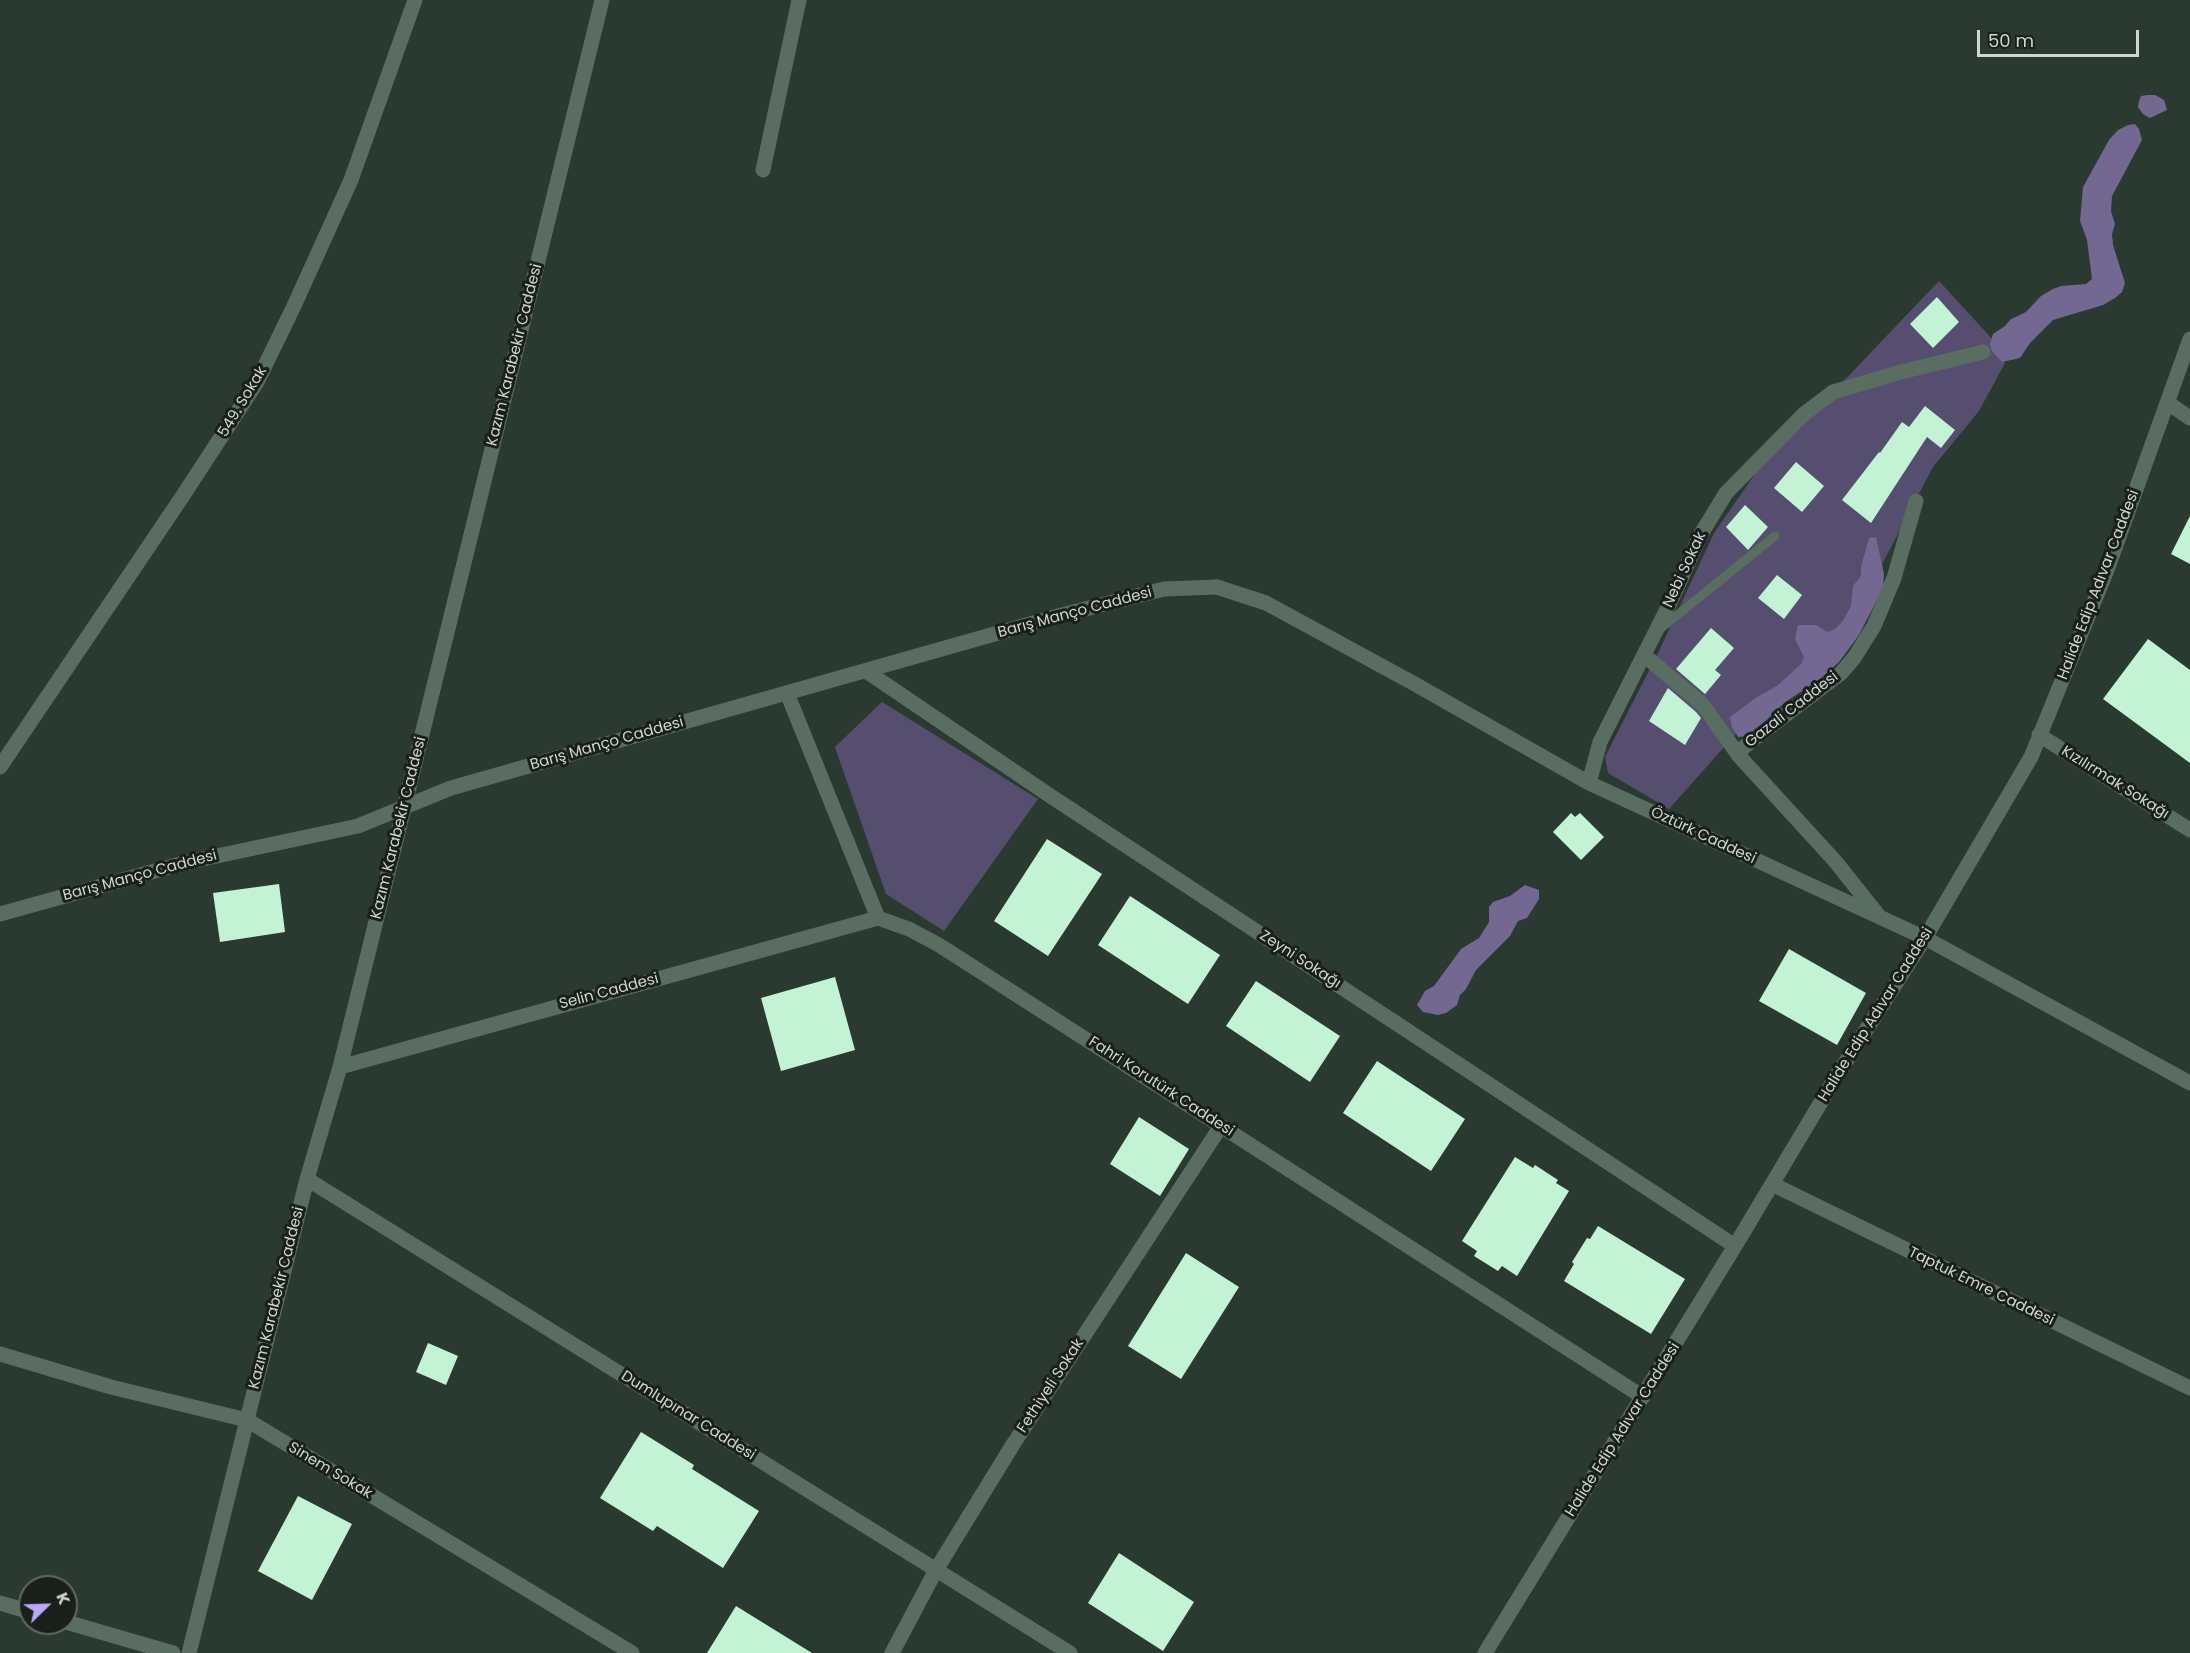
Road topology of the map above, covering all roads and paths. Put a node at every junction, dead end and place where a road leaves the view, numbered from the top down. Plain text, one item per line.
1 (415, 0) edge
2 (602, 0) edge
3 (799, 0) edge
4 (763, 170) dead end
5 (2190, 339) edge
6 (1983, 352) dead end
7 (2168, 403) junction
8 (2190, 417) edge
9 (1916, 501) dead end
10 (1775, 536) dead end
11 (1217, 587) joint
12 (1655, 633) junction
13 (1644, 655) junction
14 (866, 671) junction
15 (787, 693) junction
16 (2039, 735) junction
17 (1739, 756) junction
18 (0, 766) edge
19 (1589, 783) junction
20 (404, 808) junction
21 (2190, 831) edge
22 (0, 914) edge
23 (878, 918) junction
24 (1880, 918) junction
25 (1925, 939) junction
26 (340, 1067) junction
27 (2190, 1083) edge
28 (1221, 1126) junction
29 (307, 1179) junction
30 (1772, 1184) junction
31 (1735, 1246) junction
32 (0, 1354) edge
33 (2190, 1388) edge
34 (1643, 1397) junction
35 (246, 1420) junction
36 (936, 1570) junction
37 (0, 1603) edge
38 (18, 1608) edge
39 (78, 1625) edge
40 (173, 1653) edge
41 (189, 1653) edge
42 (632, 1653) edge
43 (892, 1653) edge
44 (1070, 1653) edge
45 (1485, 1653) edge

1 - 18 street, 549. Sokak
2 - 20 street, Kazım Karabekir Caddesi
3 - 4 street
5 - 7 street, Halide Edip Adıvar Caddesi
6 - 12 street, Nebi Sokak
7 - 8 street
7 - 16 street, Halide Edip Adıvar Caddesi
9 - 17 street, Gazali Caddesi
10 - 12 lane
11 - 14 street, Barış Manço Caddesi
11 - 19 street, Öztürk Caddesi
12 - 13 street, Nebi Sokak
13 - 17 street
13 - 19 street, Nebi Sokak
14 - 15 street, Barış Manço Caddesi
14 - 31 street, Zeyni Sokağı
15 - 20 street, Barış Manço Caddesi
15 - 23 street
16 - 21 street, Kızılırmak Sokağı
16 - 25 street, Halide Edip Adıvar Caddesi
17 - 24 street, Gazali Caddesi
19 - 24 street, Öztürk Caddesi
20 - 22 street, Barış Manço Caddesi
20 - 26 street, Kazım Karabekir Caddesi
23 - 26 street, Selin Caddesi
23 - 28 street, Fahri Korutürk Caddesi
24 - 25 street, Öztürk Caddesi
25 - 27 street, Öztürk Caddesi
25 - 30 street, Halide Edip Adıvar Caddesi
26 - 29 street, Kazım Karabekir Caddesi
28 - 34 street, Fahri Korutürk Caddesi
28 - 36 street, Fethiyeli Sokak
29 - 35 street, Kazım Karabekir Caddesi
29 - 36 street, Dumlupınar Caddesi
30 - 31 street, Halide Edip Adıvar Caddesi
30 - 33 street, Taptuk Emre Caddesi
31 - 34 street, Halide Edip Adıvar Caddesi
32 - 35 street, Sinem Sokak
34 - 45 street, Halide Edip Adıvar Caddesi
35 - 41 street, Kazım Karabekir Caddesi
35 - 42 street, Sinem Sokak
36 - 43 street, Fethiyeli Sokak
36 - 44 street, Dumlupınar Caddesi
37 - 38 street
39 - 40 street

